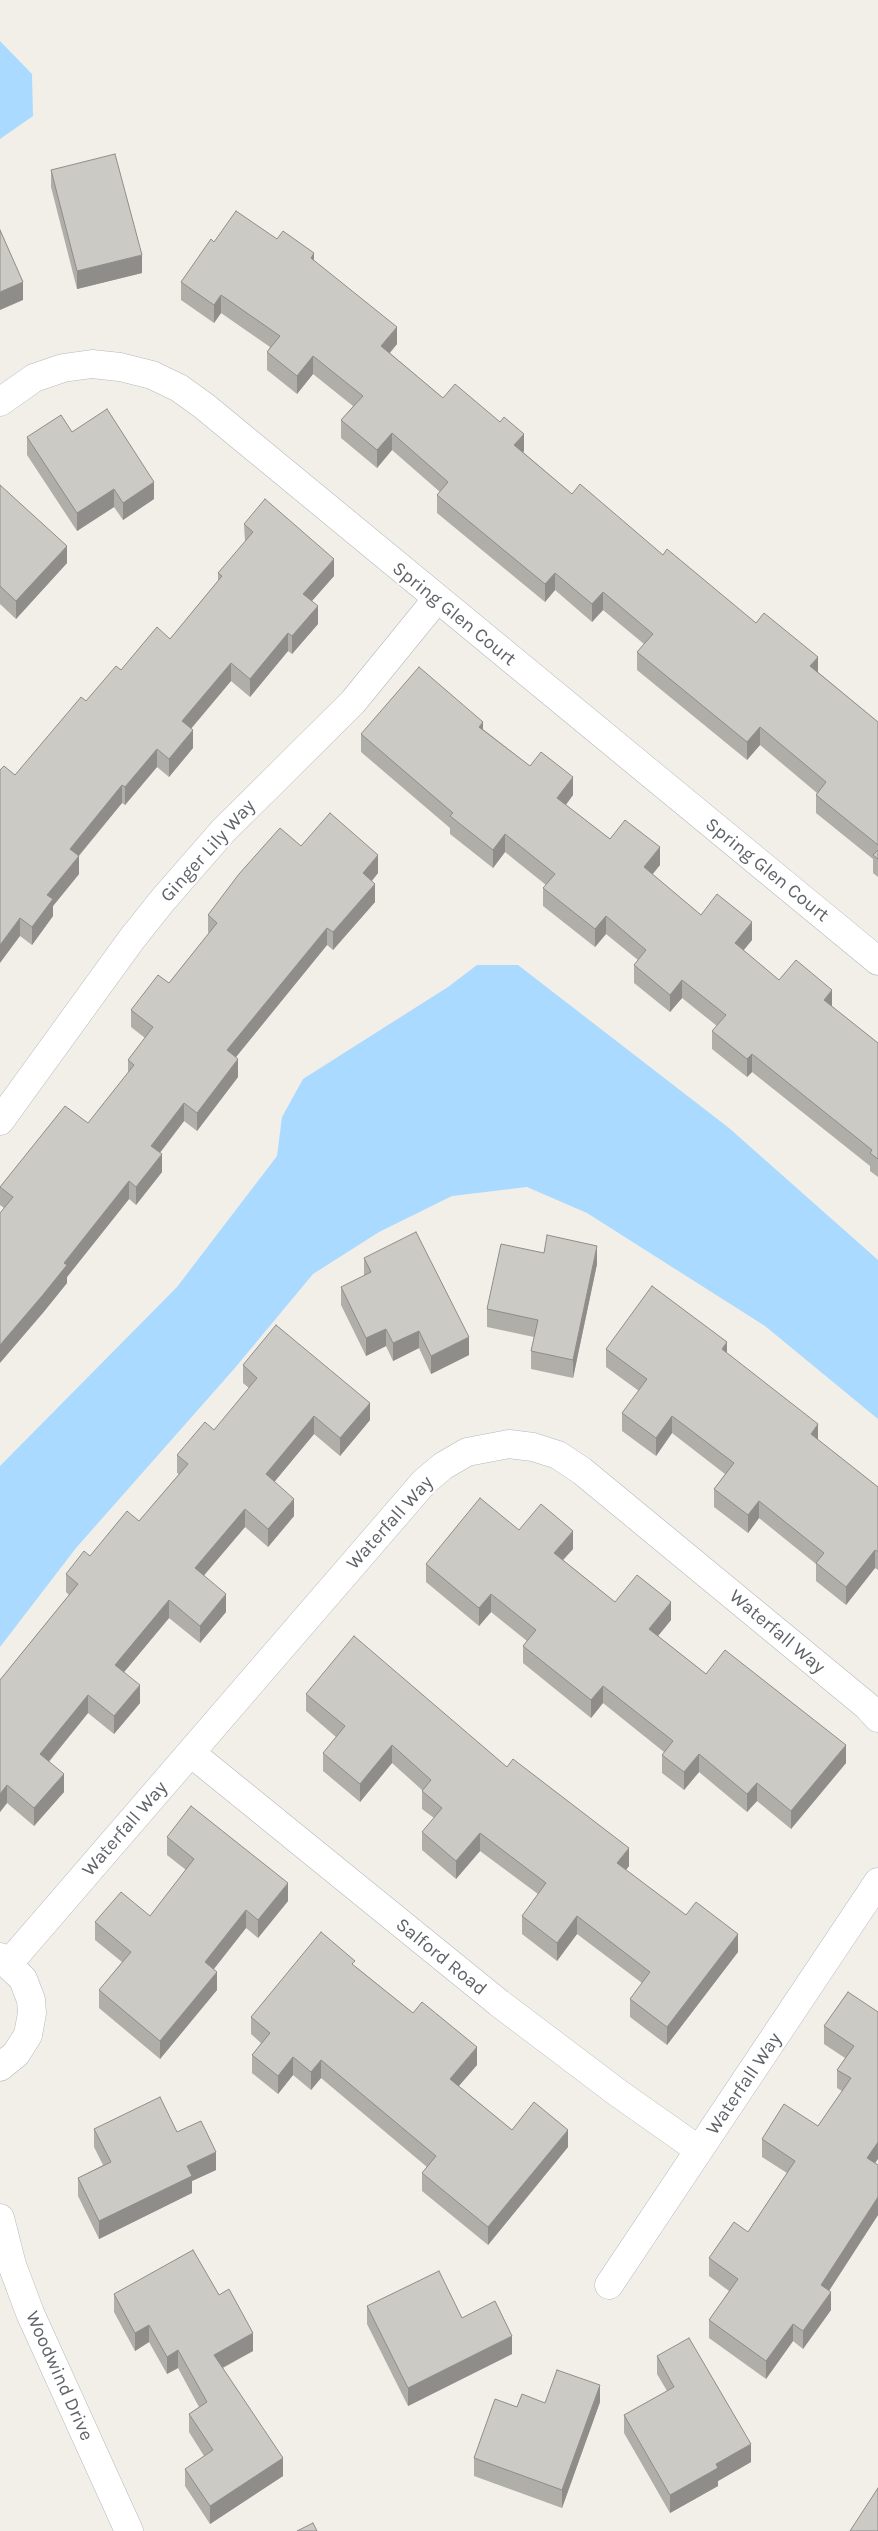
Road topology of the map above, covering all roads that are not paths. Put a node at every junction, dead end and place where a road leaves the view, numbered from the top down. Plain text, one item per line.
1 (0, 402) edge
2 (436, 600) junction
3 (878, 961) edge
4 (0, 1121) edge
5 (878, 1718) edge
6 (191, 1753) junction
7 (878, 1882) edge
8 (4, 1960) edge
9 (0, 2067) edge
10 (700, 2150) junction
11 (0, 2218) edge
12 (609, 2286) dead end
13 (129, 2531) edge

1 - 2 street, Spring Glen Court
2 - 3 street, Spring Glen Court
2 - 4 street, Ginger Lily Way
5 - 6 street, Waterfall Way
6 - 8 street, Waterfall Way
6 - 10 street, Salford Road
7 - 10 street, Waterfall Way
8 - 9 street
10 - 12 street, Waterfall Way
11 - 13 street, Woodwind Drive

